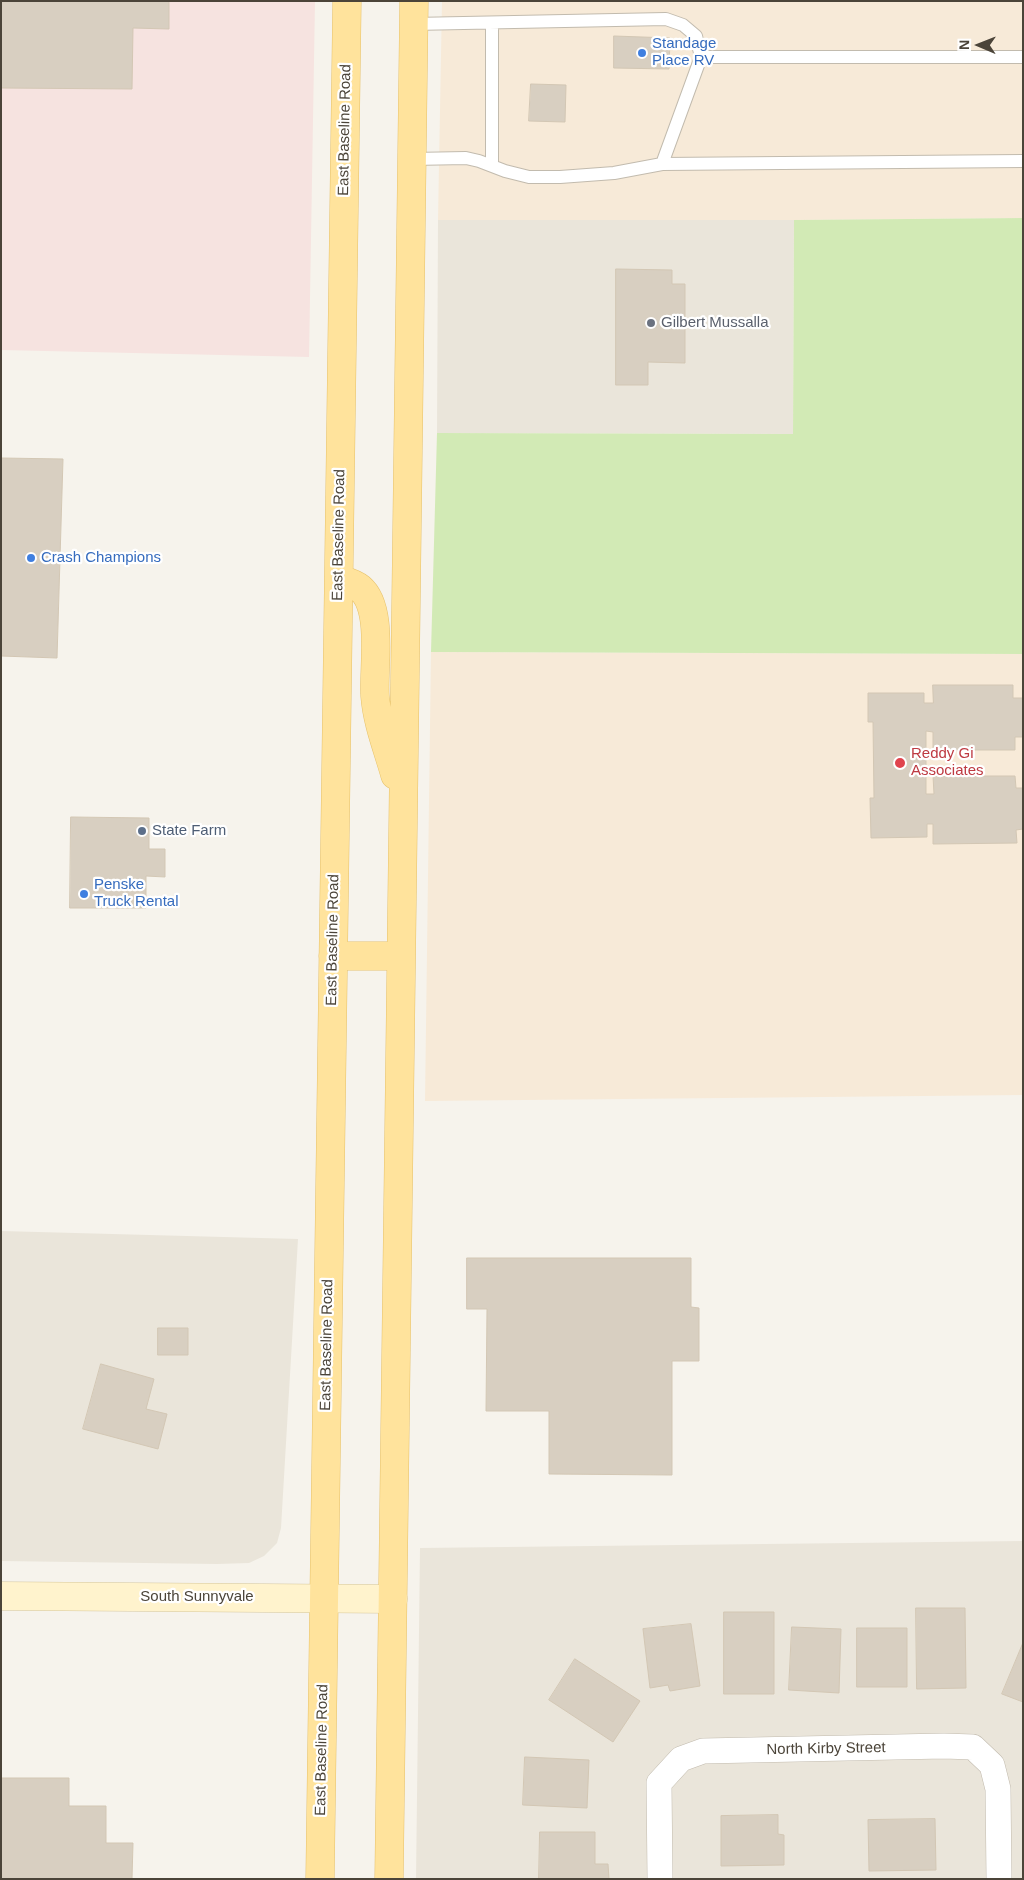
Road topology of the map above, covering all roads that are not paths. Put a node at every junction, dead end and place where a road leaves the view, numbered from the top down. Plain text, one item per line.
1 (347, 1) edge
2 (414, 13) edge
3 (492, 23) junction
4 (701, 57) junction
5 (1023, 57) edge
6 (412, 159) junction
7 (1023, 161) edge
8 (662, 164) junction
9 (492, 166) junction
10 (339, 579) junction
11 (403, 803) junction
12 (333, 956) junction
13 (401, 956) junction
14 (1, 1596) edge
15 (323, 1598) junction
16 (393, 1599) junction
17 (320, 1879) edge
18 (388, 1879) edge
19 (660, 1879) edge
20 (999, 1879) edge

1 - 10 main road, East Baseline Road
2 - 3 lane
2 - 6 main road
3 - 4 lane
3 - 9 lane
4 - 5 lane
4 - 8 lane
6 - 9 lane
6 - 11 main road
7 - 8 lane
8 - 9 lane
10 - 11 main road
10 - 12 main road, East Baseline Road
11 - 13 main road
12 - 13 main road
12 - 15 main road, East Baseline Road
13 - 16 main road
14 - 15 street, South Sunnyvale
15 - 16 street, South Sunnyvale
15 - 17 main road, East Baseline Road
16 - 18 main road
19 - 20 street, North Kirby Street

